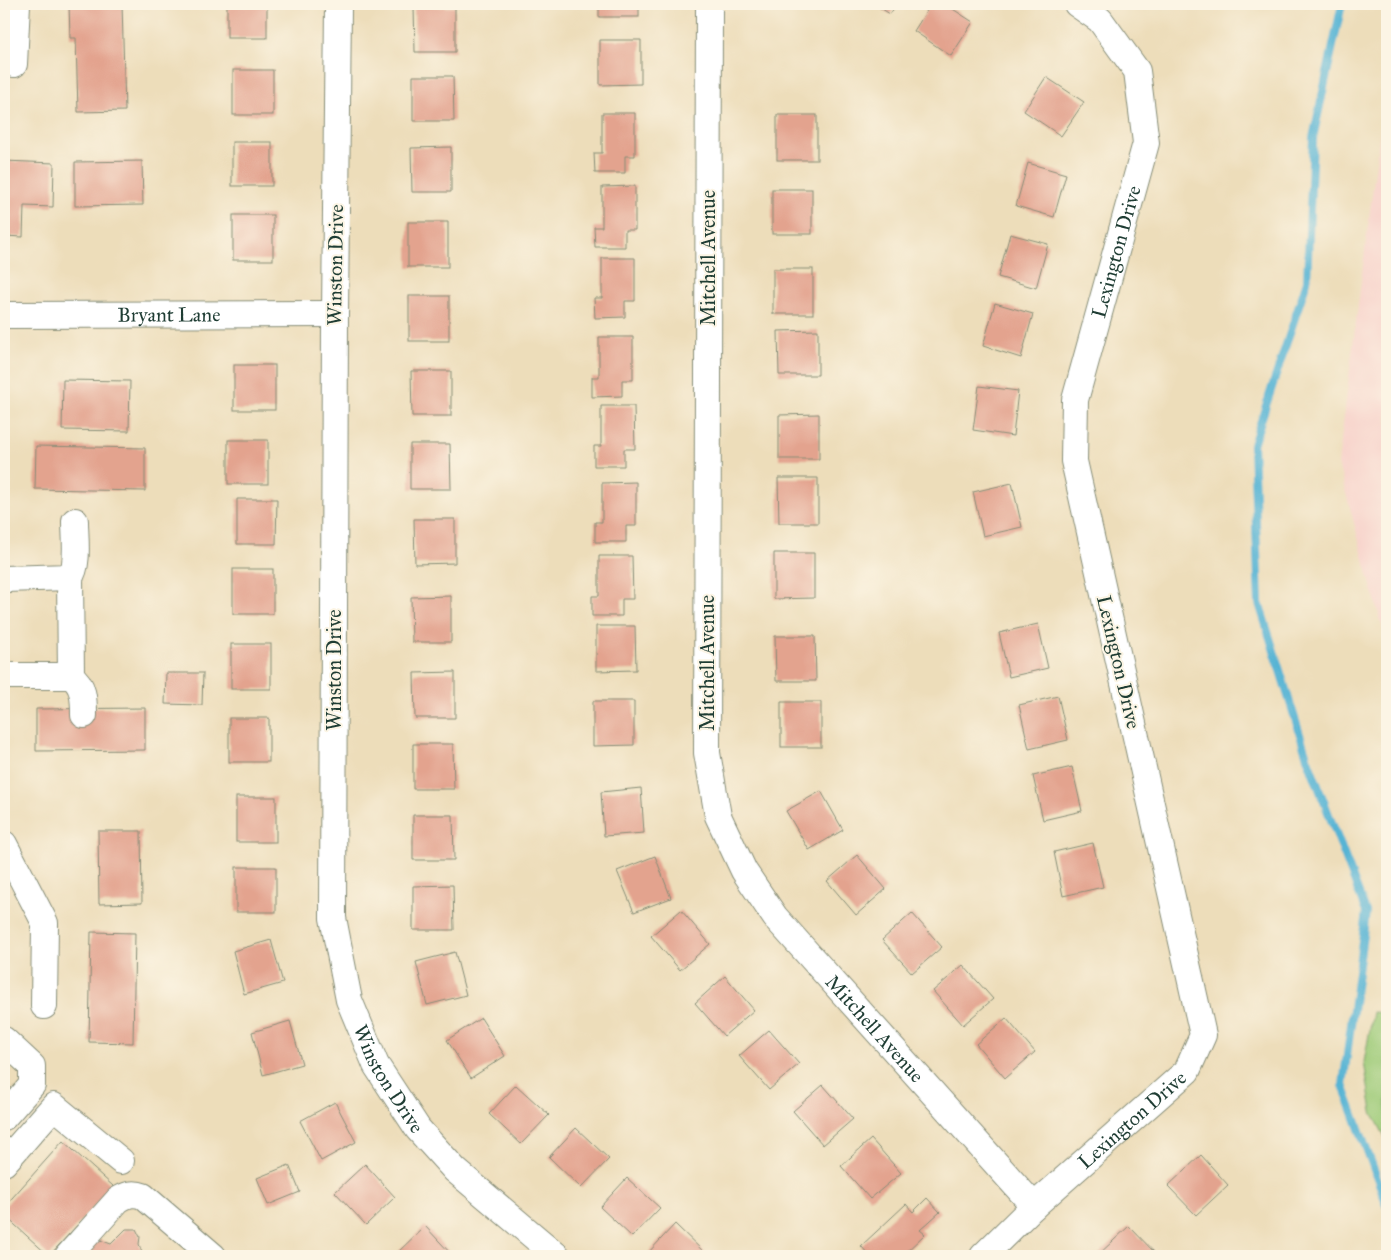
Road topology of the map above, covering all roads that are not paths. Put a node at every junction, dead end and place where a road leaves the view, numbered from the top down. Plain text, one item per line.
1 (17, 4) edge
2 (338, 4) edge
3 (709, 4) edge
4 (1077, 4) edge
5 (14, 64) dead end
6 (335, 314) junction
7 (4, 315) edge
8 (75, 521) dead end
9 (70, 577) junction
10 (4, 579) edge
11 (4, 676) edge
12 (71, 676) junction
13 (84, 715) dead end
14 (4, 844) edge
15 (44, 1006) dead end
16 (4, 1040) edge
17 (4, 1117) edge
18 (121, 1161) dead end
19 (4, 1163) edge
20 (1034, 1206) junction
21 (68, 1256) edge
22 (214, 1256) edge
23 (557, 1256) edge
24 (983, 1256) edge

1 - 5 street
2 - 6 street, Winston Drive
3 - 20 street, Mitchell Avenue
4 - 20 street, Lexington Drive
6 - 7 street, Bryant Lane
6 - 23 street, Winston Drive
8 - 9 street
9 - 10 street
9 - 12 street
11 - 12 street
12 - 13 street
14 - 15 street
16 - 17 street
18 - 19 street
20 - 24 street, Lexington Drive
21 - 22 street

